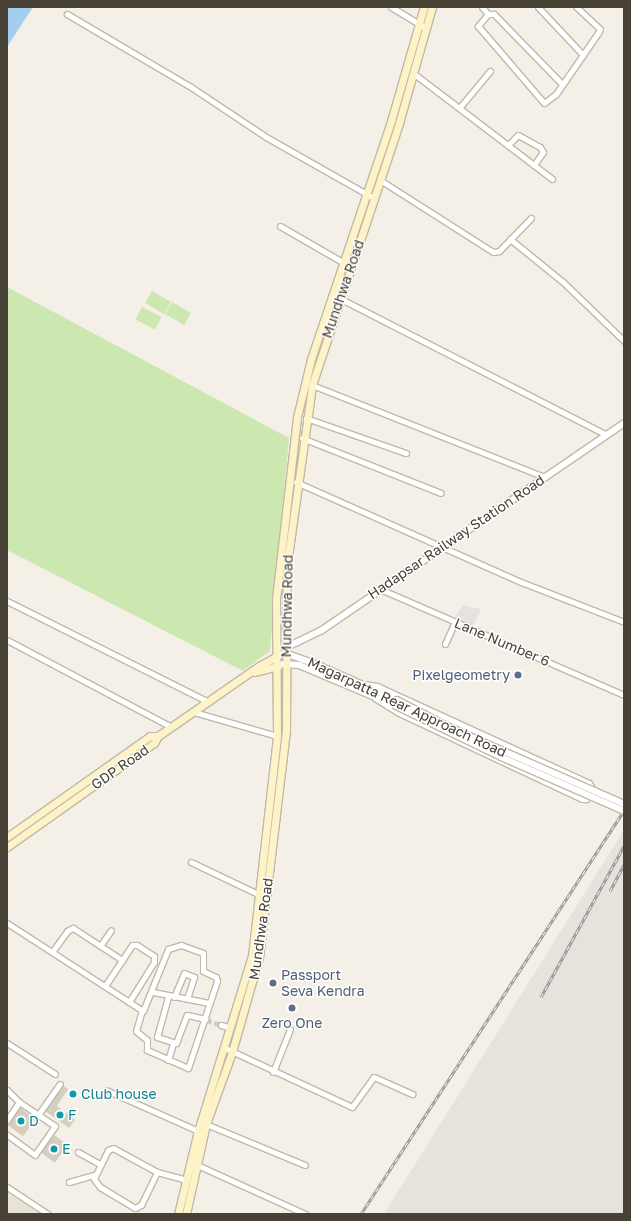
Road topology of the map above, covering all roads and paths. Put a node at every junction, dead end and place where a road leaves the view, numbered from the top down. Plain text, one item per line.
1 (391, 7) edge
2 (424, 7) edge
3 (432, 7) edge
4 (482, 7) edge
5 (538, 7) edge
6 (576, 7) edge
7 (66, 14) dead end
8 (488, 14) junction
9 (419, 24) junction
10 (426, 28) junction
11 (582, 55) junction
12 (490, 72) dead end
13 (413, 73) junction
14 (562, 84) junction
15 (460, 107) junction
16 (508, 145) junction
17 (534, 165) junction
18 (552, 179) dead end
19 (380, 180) junction
20 (366, 195) junction
21 (374, 198) junction
22 (531, 218) dead end
23 (280, 226) dead end
24 (510, 239) junction
25 (344, 263) junction
26 (340, 299) junction
27 (624, 341) edge
28 (312, 385) junction
29 (304, 421) junction
30 (296, 422) junction
31 (624, 423) edge
32 (605, 434) junction
33 (302, 438) junction
34 (406, 453) dead end
35 (544, 477) junction
36 (296, 482) junction
37 (441, 493) dead end
38 (441, 546) junction
39 (380, 589) junction
40 (7, 601) edge
41 (455, 622) junction
42 (624, 622) edge
43 (7, 640) edge
44 (445, 644) dead end
45 (285, 651) junction
46 (277, 656) junction
47 (286, 663) junction
48 (278, 666) junction
49 (254, 672) junction
50 (360, 684) junction
51 (624, 695) edge
52 (372, 696) junction
53 (209, 702) junction
54 (397, 703) junction
55 (194, 712) junction
56 (171, 727) junction
57 (158, 736) junction
58 (277, 736) junction
59 (271, 787) junction
60 (279, 787) junction
61 (624, 804) edge
62 (624, 810) edge
63 (7, 837) edge
64 (7, 847) edge
65 (191, 862) dead end
66 (258, 894) junction
67 (7, 923) edge
68 (110, 930) dead end
69 (100, 946) junction
70 (52, 952) junction
71 (252, 956) junction
72 (259, 957) junction
73 (122, 960) junction
74 (106, 986) junction
75 (153, 992) junction
76 (188, 996) junction
77 (168, 997) junction
78 (174, 997) junction
79 (129, 1002) junction
80 (209, 1003) junction
81 (142, 1010) junction
82 (206, 1019) junction
83 (221, 1025) tunnel mouth
84 (231, 1028) junction
85 (290, 1029) dead end
86 (7, 1043) edge
87 (173, 1044) junction
88 (225, 1048) junction
89 (232, 1052) junction
90 (168, 1060) junction
91 (272, 1072) junction
92 (54, 1074) dead end
93 (60, 1084) dead end
94 (7, 1090) edge
95 (106, 1090) dead end
96 (412, 1094) dead end
97 (19, 1102) junction
98 (9, 1111) edge
99 (38, 1115) junction
100 (7, 1120) edge
101 (206, 1124) junction
102 (198, 1131) junction
103 (7, 1135) edge
104 (78, 1152) dead end
105 (100, 1164) junction
106 (195, 1164) junction
107 (305, 1165) dead end
108 (157, 1172) junction
109 (94, 1176) junction
110 (186, 1180) junction
111 (69, 1182) dead end
112 (7, 1187) edge
113 (188, 1213) edge
114 (48, 1214) edge
115 (178, 1214) edge
116 (305, 1214) edge

1 - 9 street
2 - 9 main road, Mundhwa Road
3 - 10 main road, Mundhwa Road
4 - 8 street
5 - 11 street
6 - 11 street
7 - 20 street
8 - 14 street
8 - 14 street
9 - 10 street
9 - 20 main road, Mundhwa Road
10 - 13 main road, Mundhwa Road
11 - 14 street
12 - 15 street
13 - 15 street
13 - 19 main road, Mundhwa Road
15 - 16 street
16 - 17 street
16 - 17 street
17 - 18 street
19 - 21 main road, Mundhwa Road
19 - 24 street
20 - 21 street
20 - 25 main road, Mundhwa Road
21 - 26 main road, Mundhwa Road
22 - 24 street
23 - 25 street
24 - 27 street
25 - 30 main road, Mundhwa Road
26 - 28 main road, Mundhwa Road
26 - 32 street
28 - 29 main road, Mundhwa Road
28 - 35 street
29 - 30 main road
29 - 33 main road, Mundhwa Road
29 - 34 street
30 - 46 main road, Mundhwa Road
31 - 32 street, Hadapsar Railway Station Road
32 - 35 street, Hadapsar Railway Station Road
33 - 36 main road, Mundhwa Road
33 - 37 street
35 - 38 street, Hadapsar Railway Station Road
36 - 38 street
36 - 45 main road, Mundhwa Road
38 - 39 street, Hadapsar Railway Station Road
38 - 42 street
39 - 41 street, Lane Number 6
39 - 45 street, Hadapsar Railway Station Road
40 - 53 street
41 - 44 street
41 - 51 street, Lane Number 6
43 - 56 street
45 - 46 street
45 - 47 main road, Mundhwa Road
45 - 50 street, Magarpatta Rear Approach Road
46 - 48 main road, Mundhwa Road
46 - 49 main road
47 - 48 street, Magarpatta Rear Approach Road
47 - 52 street, Magarpatta Rear Approach Road
47 - 60 main road, Mundhwa Road
48 - 49 main road, Magarpatta Rear Approach Road
48 - 58 main road, Mundhwa Road
49 - 53 main road
50 - 52 street
50 - 54 street, Magarpatta Rear Approach Road
52 - 54 street, Magarpatta Rear Approach Road
53 - 55 main road
54 - 61 street, Magarpatta Rear Approach Road, bridge
54 - 62 street, Magarpatta Rear Approach Road, bridge
55 - 56 main road
55 - 58 street
56 - 57 main road
57 - 63 main road, GDP Road
57 - 64 main road, GDP Road
58 - 59 main road, Mundhwa Road
59 - 60 main road
59 - 66 main road, Mundhwa Road
60 - 72 main road, Mundhwa Road
65 - 66 street
66 - 71 main road, Mundhwa Road
67 - 70 street
68 - 69 street
69 - 70 street
69 - 73 street
70 - 74 street
71 - 72 main road
71 - 84 main road, Mundhwa Road
72 - 89 main road, Mundhwa Road
73 - 74 street
73 - 79 street
74 - 79 street
75 - 77 street
75 - 80 street
75 - 81 street
76 - 78 street
76 - 78 street
76 - 80 street
77 - 78 street
77 - 87 street
79 - 81 street
80 - 82 street
81 - 90 street
82 - 87 street
82 - 90 street
83 - 84 street
84 - 88 main road, Mundhwa Road
85 - 91 street
86 - 92 street
87 - 90 street
88 - 89 street
88 - 102 main road, Mundhwa Road
89 - 91 street
89 - 101 main road, Mundhwa Road
91 - 96 street
93 - 99 street
94 - 97 street
95 - 102 street
97 - 98 street
97 - 99 street
98 - 100 street
99 - 103 street
101 - 106 main road, Mundhwa Road
101 - 107 street
102 - 110 main road, Mundhwa Road
104 - 105 street
105 - 108 street
105 - 109 street
106 - 113 main road, Mundhwa Road
106 - 116 street
108 - 109 street
108 - 110 street
109 - 111 street
110 - 115 main road, Mundhwa Road
112 - 114 street

